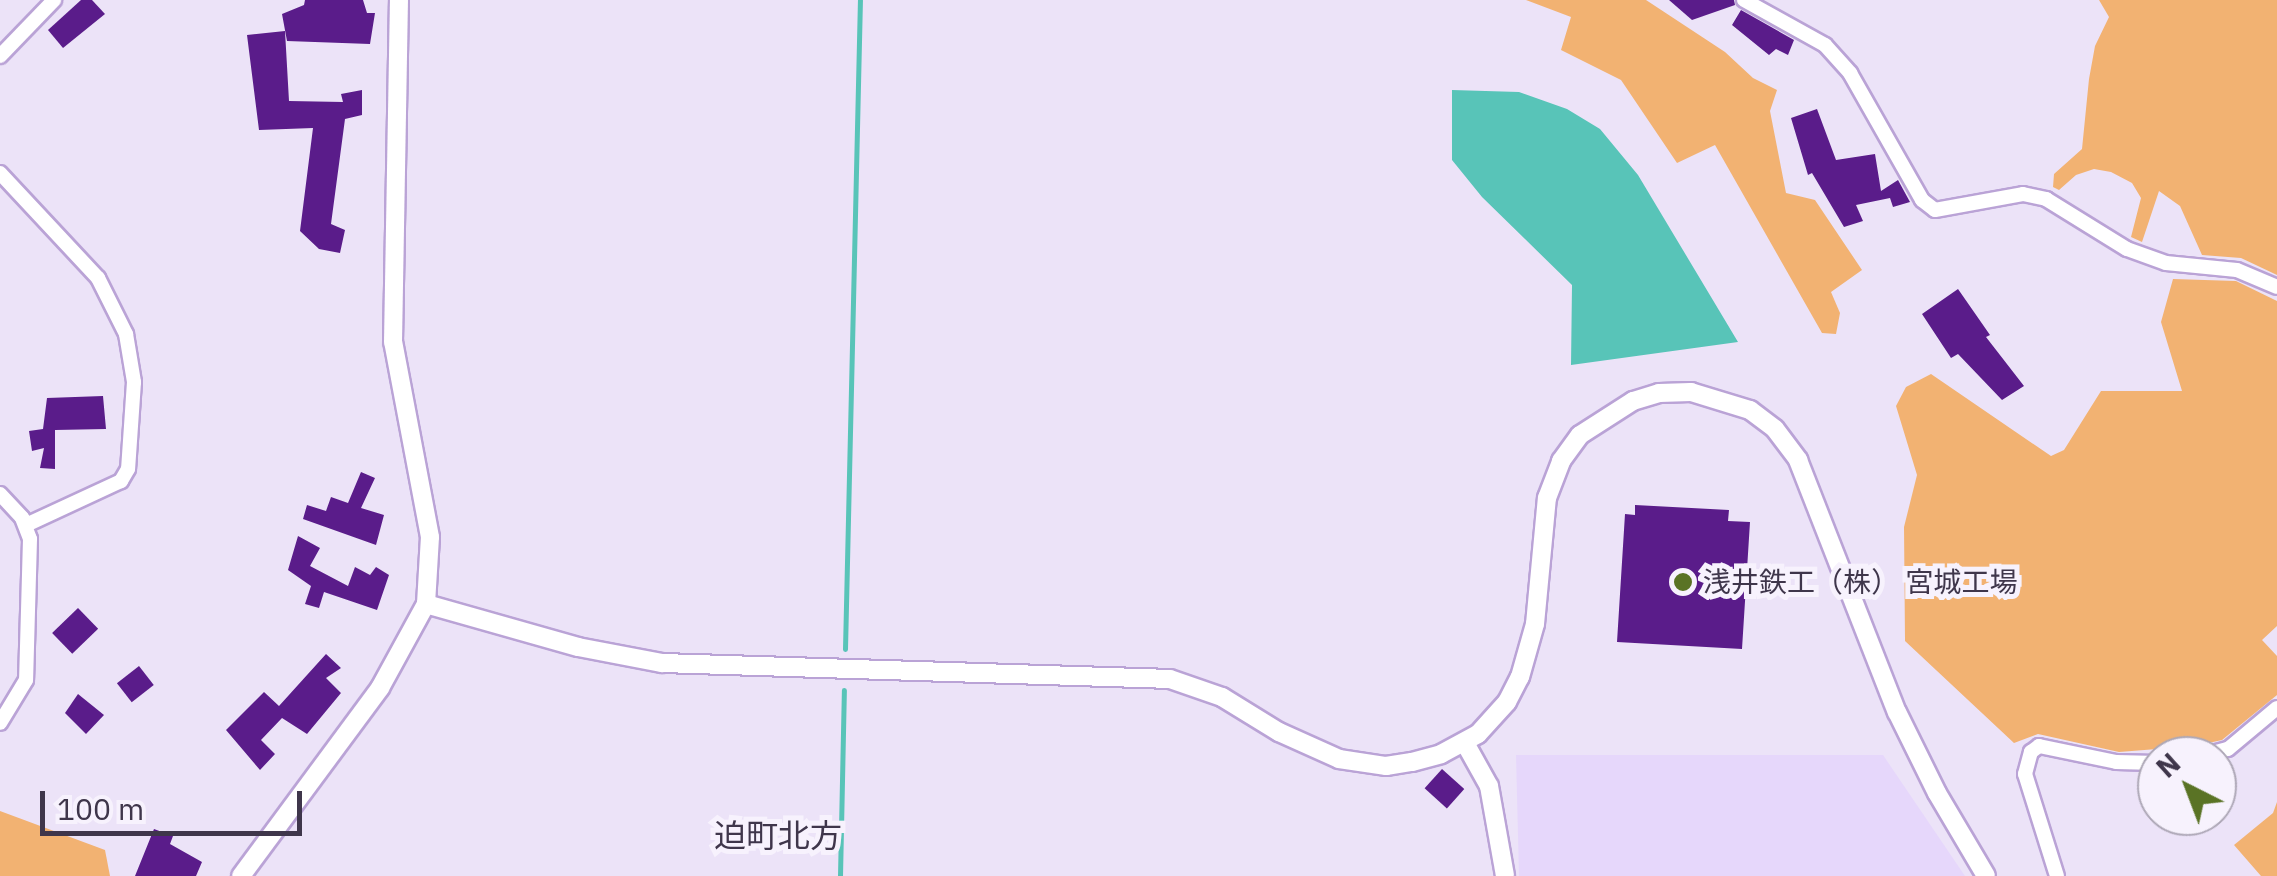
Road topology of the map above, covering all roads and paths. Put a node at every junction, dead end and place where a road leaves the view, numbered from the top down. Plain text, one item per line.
1 (54, 0) edge
2 (398, 0) edge
3 (1744, 0) edge
4 (0, 56) edge
5 (0, 172) edge
6 (2277, 287) edge
7 (0, 494) edge
8 (26, 525) junction
9 (426, 604) junction
10 (2277, 708) edge
11 (0, 722) edge
12 (2237, 741) edge
13 (1465, 743) junction
14 (2137, 763) edge
15 (241, 876) edge
16 (1505, 876) edge
17 (1986, 876) edge
18 (2057, 876) edge

1 - 4 street
2 - 9 street
3 - 6 street
5 - 8 street
7 - 8 street
8 - 11 street
9 - 13 street
9 - 15 street
10 - 12 street
13 - 16 street
13 - 17 street
14 - 18 street

